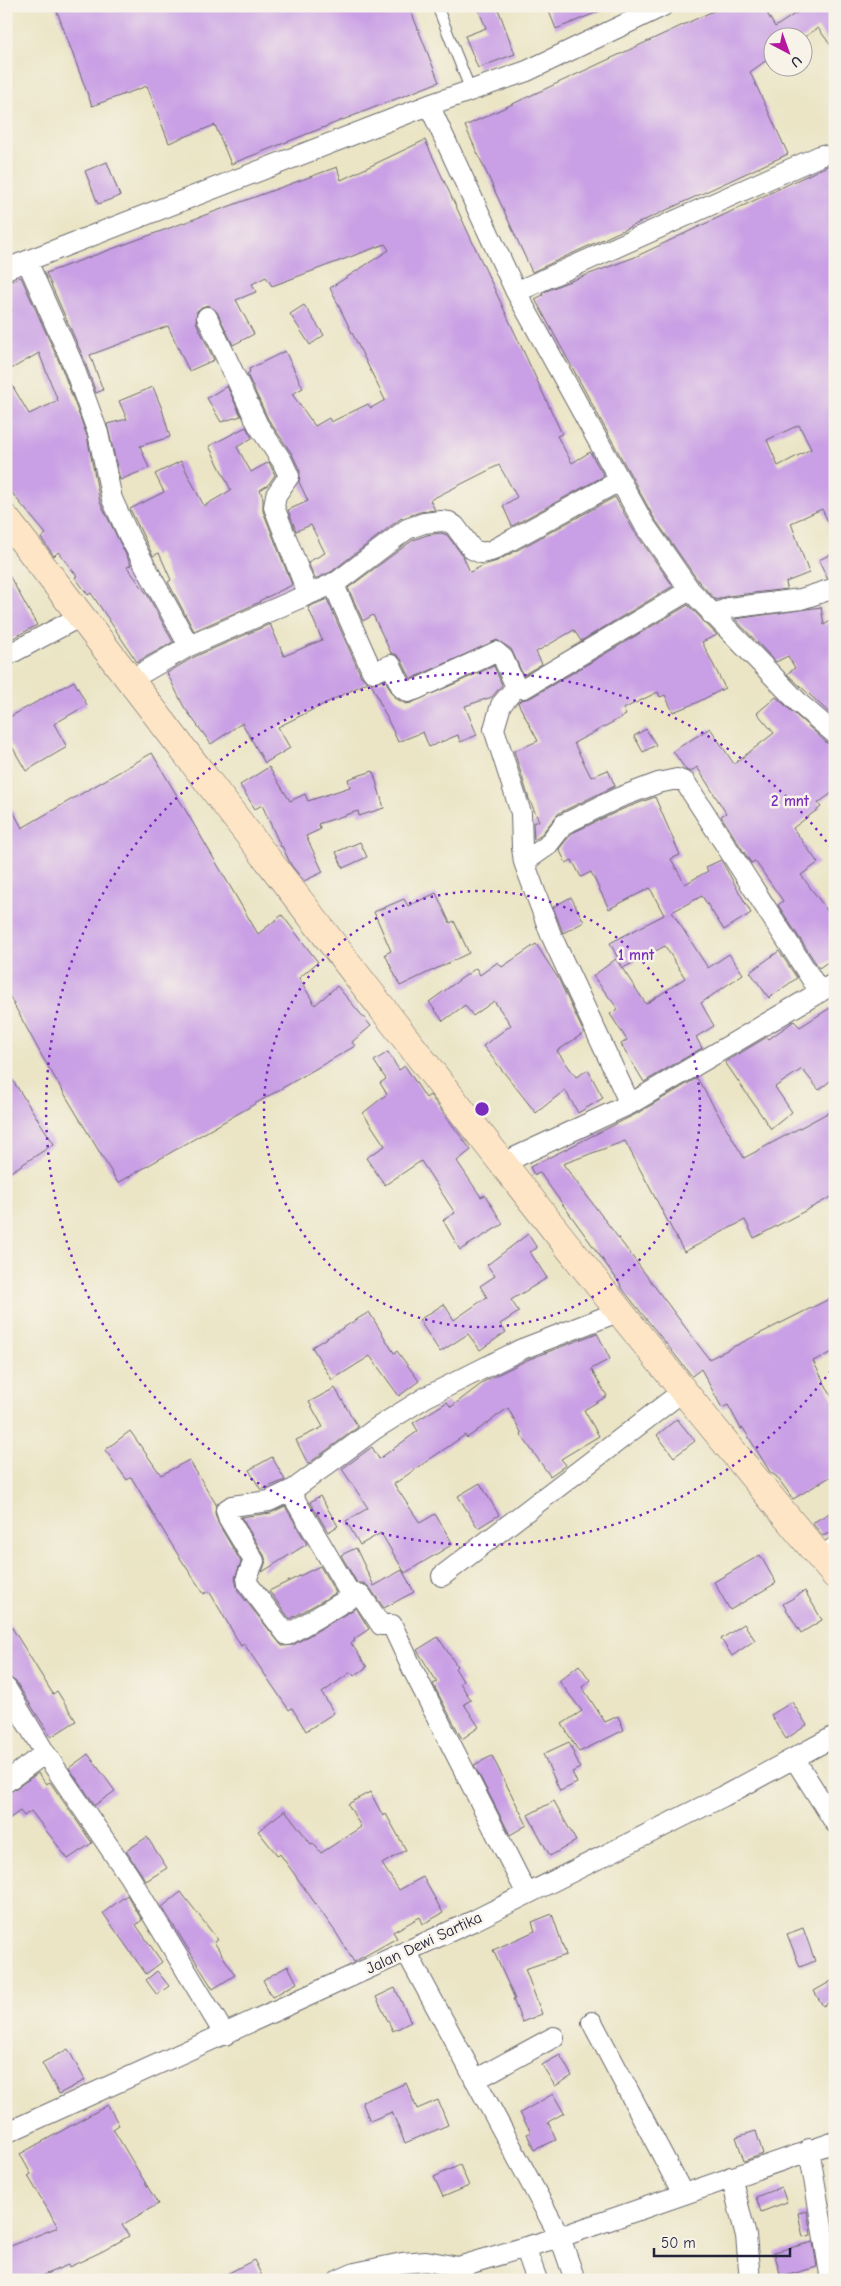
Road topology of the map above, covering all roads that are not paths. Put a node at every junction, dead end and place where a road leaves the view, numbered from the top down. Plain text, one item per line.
1 (437, 6) edge
2 (663, 6) edge
3 (471, 91) junction
4 (429, 105) junction
5 (822, 154) dead end
6 (27, 261) junction
7 (6, 269) edge
8 (516, 292) junction
9 (207, 317) dead end
10 (619, 481) junction
11 (6, 520) edge
12 (333, 583) junction
13 (835, 588) edge
14 (690, 590) junction
15 (308, 594) junction
16 (712, 614) junction
17 (80, 616) junction
18 (189, 646) junction
19 (6, 656) edge
20 (130, 680) junction
21 (516, 687) junction
22 (835, 734) edge
23 (524, 862) junction
24 (827, 988) edge
25 (630, 1104) junction
26 (503, 1163) junction
27 (618, 1312) junction
28 (683, 1392) junction
29 (294, 1489) junction
30 (830, 1560) edge
31 (442, 1576) dead end
32 (352, 1597) junction
33 (6, 1688) edge
34 (835, 1736) edge
35 (45, 1753) junction
36 (794, 1758) junction
37 (6, 1782) edge
38 (835, 1823) edge
39 (527, 1894) junction
40 (406, 1951) junction
41 (592, 2022) dead end
42 (225, 2035) junction
43 (554, 2037) dead end
44 (475, 2080) junction
45 (6, 2134) edge
46 (835, 2142) edge
47 (809, 2149) junction
48 (731, 2177) junction
49 (683, 2194) junction
50 (560, 2237) junction
51 (525, 2247) junction
52 (351, 2278) edge
53 (537, 2280) edge
54 (575, 2280) edge
55 (750, 2280) edge
56 (831, 2280) edge

1 - 3 lane
2 - 3 street
3 - 4 street
4 - 6 street
4 - 8 street
5 - 8 street
6 - 7 street
6 - 18 street
8 - 10 street
9 - 15 street
10 - 12 street
10 - 14 street
11 - 17 main road
12 - 15 street
12 - 21 street
13 - 16 street
14 - 16 street
14 - 21 street
15 - 18 street
16 - 22 street
17 - 19 street
17 - 20 main road
18 - 20 street
20 - 26 main road
21 - 23 street
23 - 24 street
23 - 25 street
24 - 25 street
25 - 26 street
26 - 27 main road
27 - 28 main road
27 - 29 street
28 - 30 main road
28 - 31 street
29 - 32 street
29 - 32 street
32 - 39 street
33 - 35 street
34 - 36 street, Jalan Dewi Sartika
35 - 37 street
35 - 42 street
36 - 38 street
36 - 39 street, Jalan Dewi Sartika
39 - 40 street, Jalan Dewi Sartika
40 - 42 street, Jalan Dewi Sartika
40 - 44 street
41 - 49 street
42 - 45 street, Jalan Dewi Sartika
43 - 44 street
44 - 50 street
46 - 47 street
47 - 48 street
47 - 56 street
48 - 49 street
48 - 55 street
49 - 50 street
50 - 51 street
50 - 54 street
51 - 52 street
51 - 53 street

